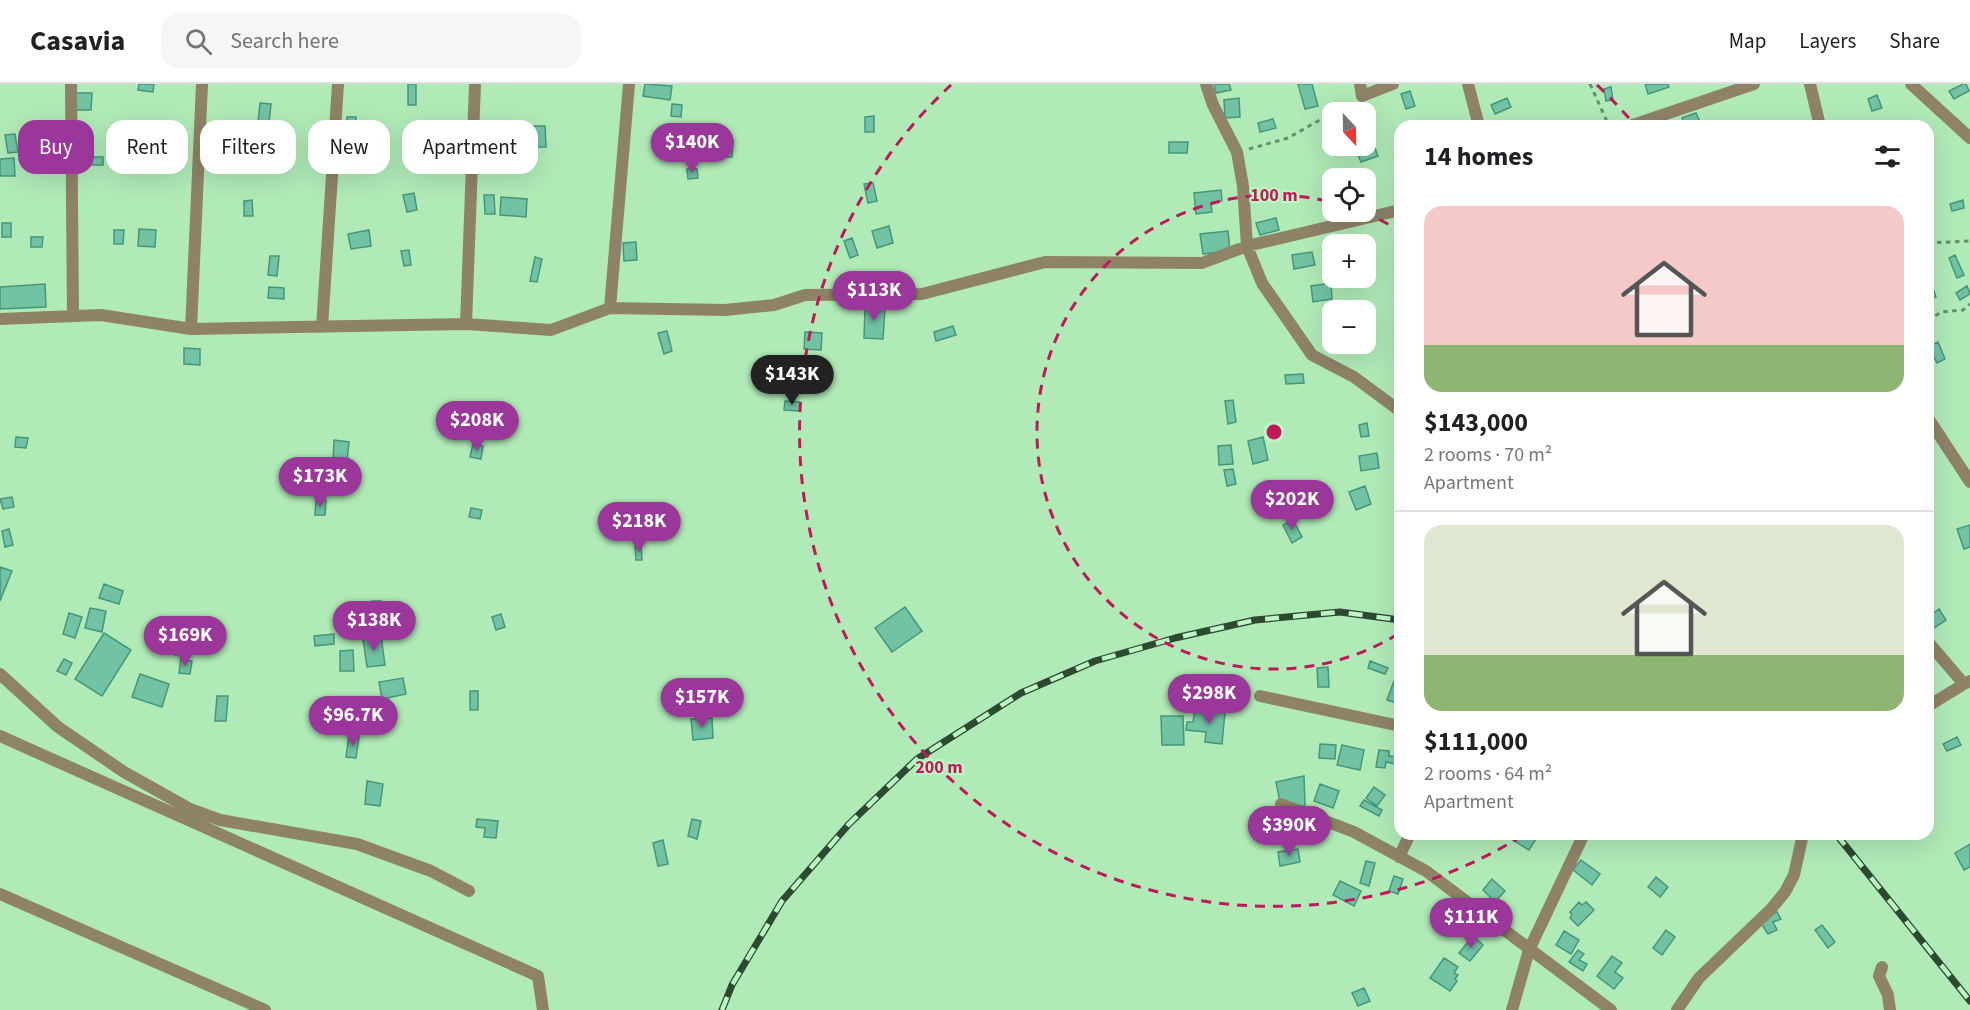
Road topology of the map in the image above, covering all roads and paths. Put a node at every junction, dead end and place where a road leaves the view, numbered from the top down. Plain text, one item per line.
1 (71, 84) edge
2 (202, 84) edge
3 (338, 84) edge
4 (475, 84) edge
5 (629, 84) edge
6 (1206, 84) edge
7 (1394, 84) edge
8 (1468, 84) edge
9 (1590, 84) edge
10 (1754, 84) edge
11 (1810, 84) edge
12 (1911, 84) edge
13 (1361, 90) edge
14 (1346, 102) edge
15 (1322, 119) edge
16 (1477, 120) edge
17 (1606, 120) edge
18 (1648, 120) edge
19 (1819, 120) edge
20 (1970, 138) edge
21 (1237, 152) junction
22 (1394, 211) edge
23 (1970, 241) edge
24 (1934, 243) edge
25 (1247, 246) junction
26 (1970, 304) edge
27 (610, 308) junction
28 (73, 316) junction
29 (1934, 317) edge
30 (0, 319) edge
31 (466, 324) junction
32 (322, 327) junction
33 (190, 329) junction
34 (1394, 407) edge
35 (1934, 427) edge
36 (1970, 482) edge
37 (1934, 648) edge
38 (0, 674) edge
39 (1967, 682) edge
40 (1260, 696) dead end
41 (1934, 702) edge
42 (1394, 725) edge
43 (0, 736) edge
44 (1281, 804) dead end
45 (1407, 840) edge
46 (1581, 840) edge
47 (1802, 840) edge
48 (1399, 857) junction
49 (469, 891) dead end
50 (0, 894) edge
51 (1529, 950) junction
52 (1882, 968) dead end
53 (264, 1010) edge
54 (543, 1010) edge
55 (1512, 1010) edge
56 (1611, 1010) edge
57 (1677, 1010) edge
58 (1890, 1010) edge

1 - 28 street
2 - 33 street
3 - 32 street
4 - 31 street
5 - 27 street
6 - 21 street
7 - 13 street
8 - 16 street
9 - 17 path
10 - 18 street
11 - 19 street
12 - 20 street
13 - 14 path
15 - 21 path
21 - 25 street
22 - 25 street
23 - 24 path
25 - 27 street
25 - 34 street
26 - 29 path
27 - 31 street
28 - 30 street
28 - 33 street
31 - 32 street
32 - 33 street
35 - 36 street
37 - 39 street
38 - 49 street
39 - 41 street
40 - 42 street
43 - 54 street
44 - 48 street
45 - 48 street
46 - 51 street
47 - 57 street
48 - 51 street
50 - 53 street
51 - 55 street
51 - 56 street
52 - 58 street

